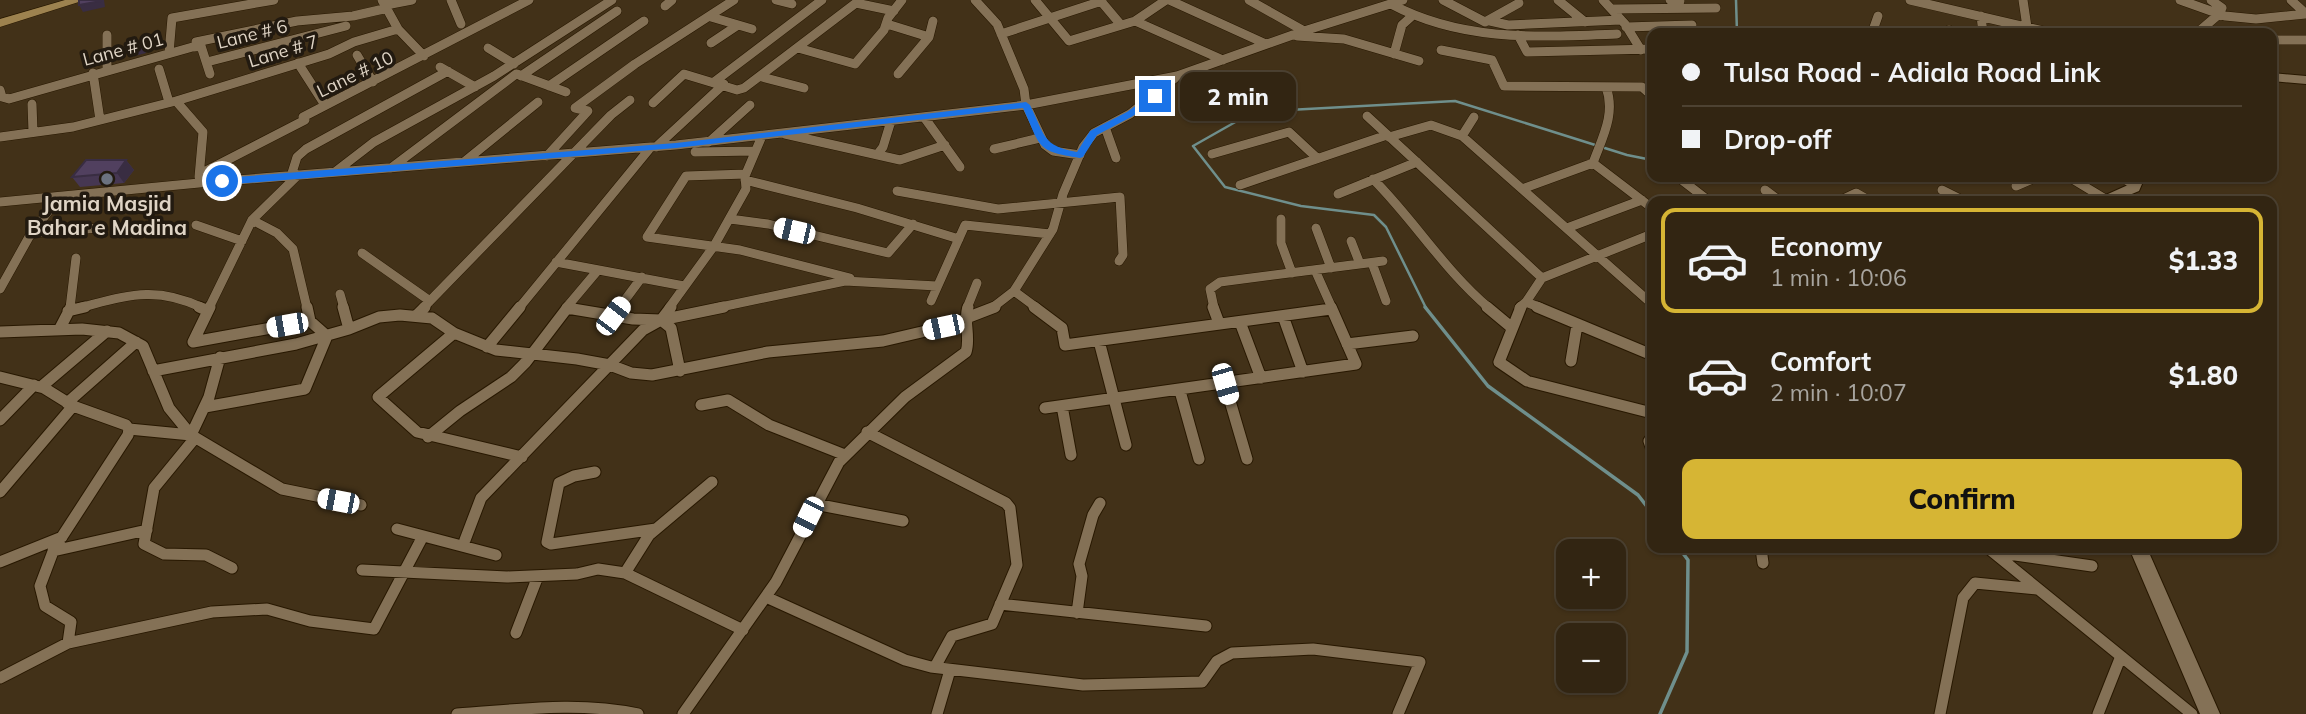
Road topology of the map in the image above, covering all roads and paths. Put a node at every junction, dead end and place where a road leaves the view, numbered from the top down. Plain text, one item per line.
1 (60, 0) edge
2 (79, 0) edge
3 (274, 0) edge
4 (412, 0) edge
5 (451, 0) edge
6 (529, 0) edge
7 (612, 0) edge
8 (734, 0) edge
9 (776, 0) edge
10 (822, 0) edge
11 (901, 0) edge
12 (975, 0) edge
13 (1035, 0) edge
14 (1167, 0) edge
15 (1249, 0) edge
16 (1403, 0) edge
17 (1443, 0) edge
18 (1558, 0) edge
19 (1603, 0) edge
20 (1670, 0) edge
21 (1910, 0) edge
22 (1973, 0) edge
23 (2022, 0) edge
24 (2180, 0) edge
25 (2232, 0) edge
26 (2291, 0) edge
27 (1101, 1) edge
28 (1680, 1) edge
29 (2216, 2) edge
30 (1519, 3) dead end
31 (226, 4) edge
32 (385, 4) edge
33 (792, 4) dead end
34 (1391, 4) junction
35 (1717, 8) dead end
36 (1614, 9) junction
37 (617, 11) dead end
38 (894, 11) junction
39 (2306, 14) edge
40 (1976, 15) junction
41 (2218, 15) junction
42 (1412, 16) junction
43 (1878, 16) dead end
44 (0, 17) edge
45 (710, 17) junction
46 (1051, 17) junction
47 (644, 20) dead end
48 (933, 21) dead end
49 (1135, 21) junction
50 (1490, 21) junction
51 (1585, 22) junction
52 (0, 23) edge
53 (1624, 23) junction
54 (461, 24) dead end
55 (887, 24) junction
56 (738, 25) junction
57 (1121, 25) junction
58 (1692, 25) dead end
59 (346, 26) dead end
60 (2027, 27) junction
61 (1874, 28) edge
62 (1981, 28) edge
63 (2031, 28) edge
64 (2204, 28) edge
65 (398, 29) junction
66 (752, 29) dead end
67 (1304, 31) junction
68 (1001, 34) junction
69 (1617, 34) dead end
70 (312, 35) junction
71 (1518, 35) junction
72 (107, 36) dead end
73 (1290, 36) junction
74 (1488, 36) junction
75 (929, 37) junction
76 (2277, 40) edge
77 (2306, 40) edge
78 (711, 43) dead end
79 (1266, 44) junction
80 (194, 47) junction
81 (488, 48) dead end
82 (798, 48) junction
83 (1647, 49) edge
84 (1441, 50) dead end
85 (1641, 50) junction
86 (169, 53) junction
87 (1394, 54) junction
88 (326, 55) junction
89 (357, 55) dead end
90 (424, 56) junction
91 (1480, 59) junction
92 (1223, 60) junction
93 (1419, 61) dead end
94 (207, 62) junction
95 (298, 63) junction
96 (514, 64) junction
97 (107, 69) junction
98 (159, 69) dead end
99 (504, 70) junction
100 (93, 73) junction
101 (210, 74) dead end
102 (898, 74) dead end
103 (519, 75) junction
104 (1177, 76) junction
105 (762, 77) junction
106 (2277, 77) edge
107 (2306, 80) edge
108 (373, 82) junction
109 (714, 82) junction
110 (724, 85) junction
111 (549, 86) junction
112 (475, 87) junction
113 (1606, 87) junction
114 (804, 88) dead end
115 (0, 90) edge
116 (566, 92) dead end
117 (1647, 92) edge
118 (630, 100) dead end
119 (172, 101) junction
120 (538, 102) dead end
121 (653, 103) dead end
122 (32, 104) dead end
123 (750, 105) dead end
124 (1026, 105) junction
125 (325, 106) junction
126 (1367, 116) dead end
127 (924, 117) junction
128 (1475, 117) dead end
129 (100, 120) junction
130 (891, 121) junction
131 (1105, 127) junction
132 (33, 132) junction
133 (784, 133) junction
134 (762, 135) junction
135 (1388, 136) junction
136 (1462, 136) junction
137 (0, 137) edge
138 (1040, 138) junction
139 (709, 142) junction
140 (944, 145) junction
141 (654, 147) junction
142 (994, 149) dead end
143 (755, 151) junction
144 (695, 152) dead end
145 (575, 153) junction
146 (1212, 154) dead end
147 (877, 155) junction
148 (1080, 155) junction
149 (547, 156) junction
150 (1116, 158) dead end
151 (1317, 158) junction
152 (1593, 161) junction
153 (464, 162) junction
154 (1417, 162) junction
155 (960, 167) dead end
156 (391, 168) junction
157 (335, 172) junction
158 (294, 176) junction
159 (746, 177) junction
160 (199, 179) junction
161 (1373, 179) junction
162 (1684, 182) edge
163 (2025, 182) edge
164 (2076, 182) edge
165 (2135, 182) edge
166 (1240, 184) dead end
167 (2016, 186) dead end
168 (1522, 189) junction
169 (1765, 190) dead end
170 (1942, 190) dead end
171 (897, 191) dead end
172 (1338, 194) dead end
173 (1702, 196) edge
174 (1773, 196) edge
175 (1954, 196) edge
176 (2098, 196) edge
177 (2113, 196) edge
178 (59, 197) junction
179 (1642, 200) junction
180 (1061, 201) junction
181 (0, 202) edge
182 (1647, 204) edge
183 (730, 219) junction
184 (1281, 219) dead end
185 (253, 220) junction
186 (913, 224) junction
187 (196, 225) dead end
188 (99, 228) dead end
189 (1316, 228) dead end
190 (1567, 228) junction
191 (33, 233) junction
192 (1050, 234) junction
193 (959, 239) junction
194 (1647, 239) edge
195 (242, 241) junction
196 (1351, 241) dead end
197 (714, 246) junction
198 (362, 253) dead end
199 (1599, 255) junction
200 (76, 258) dead end
201 (1119, 261) dead end
202 (1383, 261) dead end
203 (556, 262) junction
204 (1366, 263) junction
205 (1331, 268) junction
206 (598, 270) junction
207 (1315, 270) junction
208 (1292, 273) junction
209 (642, 277) junction
210 (1542, 278) junction
211 (860, 281) junction
212 (977, 283) dead end
213 (684, 286) junction
214 (937, 286) junction
215 (0, 289) edge
216 (1014, 291) junction
217 (340, 294) dead end
218 (1647, 299) edge
219 (430, 301) junction
220 (931, 301) dead end
221 (1386, 301) dead end
222 (1526, 302) junction
223 (567, 307) junction
224 (1331, 309) junction
225 (68, 311) junction
226 (208, 311) junction
227 (416, 316) junction
228 (613, 316) junction
229 (1283, 316) junction
230 (661, 320) junction
231 (966, 320) junction
232 (310, 321) junction
233 (1240, 322) junction
234 (1219, 323) junction
235 (1577, 325) junction
236 (1511, 327) junction
237 (349, 329) junction
238 (59, 330) junction
239 (107, 331) junction
240 (0, 332) edge
241 (454, 333) junction
242 (327, 336) junction
243 (1413, 336) dead end
244 (1099, 341) junction
245 (136, 342) junction
246 (1348, 344) junction
247 (487, 347) junction
248 (1647, 353) edge
249 (531, 354) junction
250 (220, 358) junction
251 (1571, 361) dead end
252 (610, 365) junction
253 (153, 371) junction
254 (680, 371) junction
255 (1303, 372) junction
256 (0, 377) edge
257 (1261, 378) junction
258 (1225, 384) junction
259 (37, 386) junction
260 (1181, 391) junction
261 (1114, 399) junction
262 (70, 404) junction
263 (701, 405) dead end
264 (1062, 406) junction
265 (205, 407) junction
266 (1045, 408) dead end
267 (1647, 412) edge
268 (0, 420) edge
269 (129, 429) junction
270 (867, 432) junction
271 (193, 437) junction
272 (428, 437) junction
273 (1126, 445) dead end
274 (845, 455) junction
275 (1071, 455) dead end
276 (523, 457) junction
277 (1199, 459) dead end
278 (1247, 459) dead end
279 (595, 472) dead end
280 (712, 482) dead end
281 (0, 492) edge
282 (1100, 503) dead end
283 (816, 504) junction
284 (361, 505) dead end
285 (903, 522) dead end
286 (397, 529) dead end
287 (656, 529) junction
288 (146, 530) junction
289 (62, 537) junction
290 (422, 537) junction
291 (466, 540) dead end
292 (53, 551) junction
293 (1762, 553) edge
294 (1994, 553) edge
295 (2009, 553) edge
296 (2140, 553) edge
297 (496, 555) dead end
298 (0, 562) edge
299 (1763, 563) dead end
300 (2092, 566) dead end
301 (232, 568) dead end
302 (362, 570) dead end
303 (403, 572) junction
304 (625, 573) junction
305 (538, 576) junction
306 (2038, 589) junction
307 (766, 597) junction
308 (1000, 604) junction
309 (1077, 613) junction
310 (1206, 626) dead end
311 (743, 630) junction
312 (516, 633) dead end
313 (68, 643) junction
314 (2121, 656) junction
315 (935, 667) junction
316 (950, 670) junction
317 (0, 678) edge
318 (500, 713) edge
319 (457, 714) edge
320 (638, 714) edge
321 (683, 714) edge
322 (937, 714) edge
323 (1398, 714) edge
324 (1940, 714) edge
325 (2098, 714) edge
326 (2192, 714) edge
327 (2210, 714) edge

1 - 44 main road
2 - 52 main road
3 - 31 street
4 - 32 street
5 - 54 street
6 - 90 street, Lane # 10
7 - 96 street
8 - 45 street
9 - 33 street
10 - 109 street
11 - 38 street
12 - 68 street
13 - 46 street
14 - 49 street
14 - 79 street
15 - 67 street
16 - 34 street
17 - 50 street
18 - 51 street
19 - 36 street
20 - 28 street
21 - 40 street
22 - 40 street
23 - 60 street
24 - 41 street
25 - 29 street
26 - 39 street
27 - 46 street
27 - 57 street
29 - 41 street
30 - 50 street
31 - 86 street
32 - 65 street
32 - 80 street, Lane # 01
34 - 42 street
34 - 67 street
35 - 36 street
36 - 53 street
37 - 103 street
38 - 55 street
38 - 82 street
39 - 41 street
40 - 60 street
40 - 62 street
41 - 64 street
42 - 74 street
42 - 87 street
43 - 61 street
45 - 56 street
45 - 149 street
46 - 57 street
46 - 68 street
47 - 111 street
48 - 75 street
49 - 57 street
49 - 92 street
50 - 51 street
51 - 53 street
53 - 58 street
53 - 85 street
55 - 75 street
55 - 82 street
56 - 66 street
56 - 78 street
59 - 70 street, Lane # 6
60 - 63 street
65 - 88 street, Lane # 7
65 - 90 street
67 - 73 street
68 - 124 street
69 - 71 street
70 - 88 street
70 - 94 street, Lane # 6
71 - 74 street
71 - 85 street
72 - 97 street
73 - 79 street
73 - 87 street
74 - 91 street
75 - 102 street
76 - 77 street
79 - 92 street
80 - 86 street, Lane # 01
80 - 94 street
81 - 96 street
82 - 105 street
83 - 85 street
84 - 91 street
86 - 97 street, Lane # 01
87 - 93 street
88 - 95 street, Lane # 7
89 - 108 street
90 - 108 street, Lane # 10
91 - 113 street
92 - 104 street
94 - 101 street
95 - 119 street, Lane # 7
95 - 125 street
96 - 99 street
97 - 100 street, Lane # 01
98 - 119 street
99 - 103 street
99 - 112 street
100 - 115 street, Lane # 01
100 - 129 street
103 - 111 street
103 - 156 street
104 - 124 street
104 - 131 street
105 - 110 street
105 - 114 street
106 - 107 main road
108 - 125 street, Lane # 10
109 - 110 street
109 - 121 street
110 - 141 street
111 - 116 street
112 - 157 street
112 - 158 street
113 - 117 street
113 - 152 street
118 - 145 street
119 - 129 street, Lane # 7
119 - 160 street
120 - 153 street
122 - 132 street
123 - 139 street
124 - 127 street
124 - 138 street
125 - 160 street, Lane # 10
126 - 135 street
127 - 130 street
127 - 140 street
128 - 136 street
129 - 132 street, Lane # 7
130 - 133 street
130 - 147 street
131 - 148 street
131 - 150 street
132 - 137 street, Lane # 7
133 - 134 street
133 - 147 street
134 - 139 street
134 - 143 street
135 - 136 street
135 - 151 street
135 - 154 street
136 - 168 street
138 - 142 street
138 - 148 street
139 - 141 street
140 - 147 street
140 - 155 street
141 - 145 street
141 - 203 street
143 - 144 street
143 - 159 street
145 - 149 street
145 - 219 street
146 - 151 street
148 - 180 street
149 - 153 street
151 - 166 street
152 - 168 street
152 - 179 street
153 - 156 street
154 - 161 street
154 - 210 street
156 - 157 street
157 - 158 street
158 - 160 street
158 - 185 street
159 - 183 street
159 - 186 street
159 - 197 street
160 - 178 street
161 - 172 street
161 - 236 street
162 - 173 street
163 - 167 street
164 - 176 street
165 - 177 main road
168 - 190 street
169 - 174 street
170 - 175 street
171 - 180 street
178 - 181 street
178 - 191 street
179 - 182 street
179 - 190 street
180 - 192 street
180 - 201 street
183 - 186 street
183 - 197 street
184 - 208 street
185 - 195 street
185 - 232 street
186 - 193 street
187 - 195 street
188 - 191 street
189 - 205 street
190 - 199 street
191 - 215 street
192 - 193 street
192 - 216 street
193 - 214 street
194 - 199 street
195 - 226 street
196 - 204 street
197 - 211 street
197 - 213 street
198 - 219 street
199 - 210 street
199 - 218 street
200 - 225 street
202 - 204 street
203 - 206 street
203 - 247 street
204 - 205 street
204 - 221 street
205 - 207 street
206 - 209 street
206 - 223 street
207 - 208 street
207 - 224 street
208 - 234 street
209 - 213 street
209 - 228 street
210 - 222 street
211 - 214 street
211 - 230 street
212 - 231 street
213 - 230 street
214 - 220 street
216 - 231 street
216 - 244 street
217 - 237 street
219 - 227 street
222 - 235 street
222 - 236 street
223 - 228 street
223 - 249 street
224 - 229 street
224 - 246 street
225 - 226 street
225 - 238 street
226 - 232 street
227 - 237 street
227 - 241 street
228 - 230 street
229 - 233 street
229 - 255 street
230 - 252 street
230 - 254 street
231 - 254 street
231 - 270 street
232 - 242 street
233 - 234 street
233 - 257 street
234 - 244 street
235 - 248 street
235 - 251 street
236 - 267 street
237 - 242 street
238 - 239 street
238 - 240 street
239 - 245 street
239 - 259 street
241 - 247 street
241 - 272 street
242 - 250 street
242 - 265 street
243 - 246 street
244 - 261 street
245 - 253 street
245 - 262 street
246 - 255 street
247 - 249 street
249 - 252 street
249 - 272 street
250 - 253 street
250 - 265 street
252 - 254 street
252 - 276 street
253 - 271 street
255 - 257 street
256 - 259 street
257 - 258 street
258 - 260 street
258 - 278 street
259 - 262 street
259 - 268 street
260 - 261 street
260 - 277 street
261 - 264 street
261 - 273 street
262 - 269 street
262 - 281 street
263 - 274 street
264 - 266 street
264 - 275 street
265 - 271 street
269 - 271 street
269 - 289 street
270 - 274 street
270 - 308 street
271 - 284 street
271 - 288 street
272 - 276 street
274 - 283 street
276 - 291 street
279 - 287 street
280 - 287 street
282 - 309 street
283 - 285 street
283 - 307 street
286 - 290 street
287 - 304 street
288 - 292 street
288 - 301 street
289 - 292 street
289 - 298 street
290 - 297 street
290 - 303 street
292 - 313 street
293 - 299 street
294 - 306 street
295 - 300 street
296 - 327 main road
302 - 303 street
303 - 305 street
303 - 313 street
304 - 305 street
304 - 311 street
305 - 312 street
306 - 314 street
306 - 324 street
307 - 311 street
307 - 315 street
308 - 309 street
308 - 315 street
309 - 310 street
311 - 321 street
313 - 317 street
314 - 325 street
314 - 326 street
315 - 316 street
316 - 322 street
316 - 323 street
318 - 319 street
318 - 320 street

